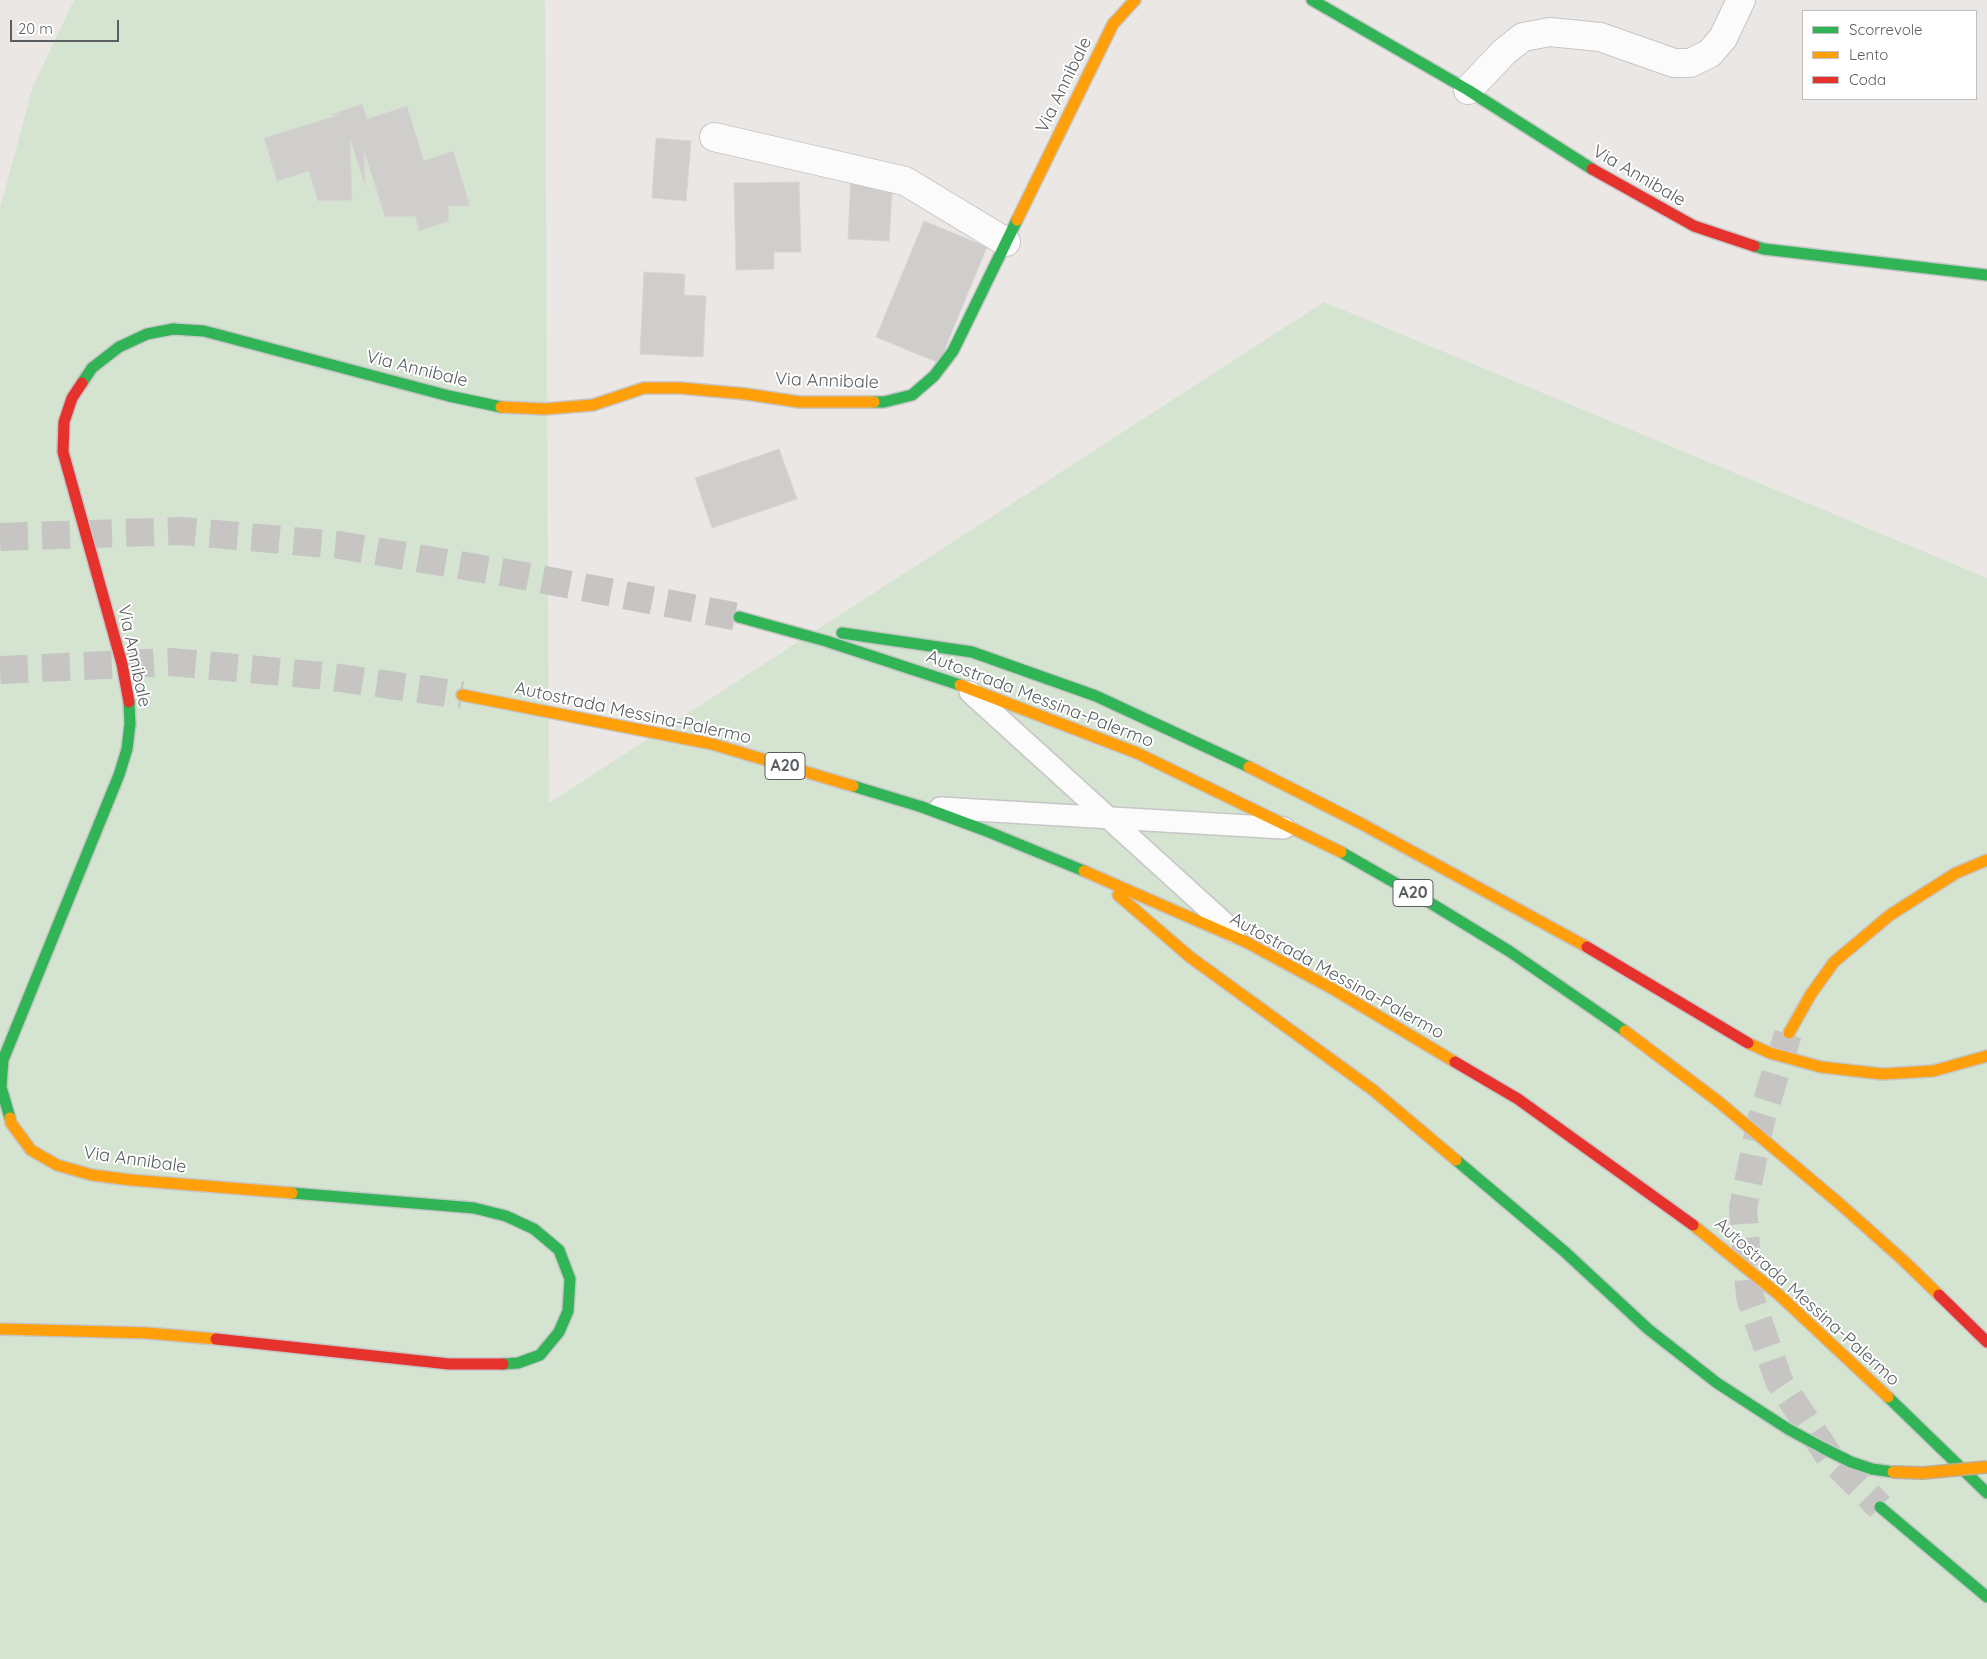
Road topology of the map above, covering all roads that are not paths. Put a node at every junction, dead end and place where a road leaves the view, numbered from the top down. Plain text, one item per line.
1 (1135, 0) edge
2 (1312, 0) edge
3 (1740, 0) edge
4 (1468, 90) junction
5 (714, 137) dead end
6 (1006, 242) junction
7 (1987, 275) edge
8 (964, 686) junction
9 (462, 695) tunnel mouth
10 (922, 807) junction
11 (1109, 818) junction
12 (1293, 828) junction
13 (1987, 860) edge
14 (1096, 876) junction
15 (1246, 942) junction
16 (1789, 1033) tunnel mouth
17 (1987, 1056) edge
18 (0, 1329) edge
19 (1987, 1342) edge
20 (1987, 1467) edge
21 (1987, 1493) edge
22 (1880, 1507) tunnel mouth
23 (1987, 1597) edge

1 - 6 main road, Via Annibale
2 - 4 main road, Via Annibale
3 - 4 street
4 - 7 main road, Via Annibale
5 - 6 street
6 - 18 main road, Via Annibale
8 - 11 lane
8 - 12 main road, Autostrada Messina-Palermo / A20
8 - 17 main road, Autostrada Messina-Palermo / A20
9 - 10 main road, Autostrada Messina-Palermo / A20
10 - 11 lane
10 - 14 main road, Autostrada Messina-Palermo / A20
11 - 12 lane
11 - 15 lane
12 - 19 main road, Autostrada Messina-Palermo / A20
13 - 16 main road
14 - 15 main road, Autostrada Messina-Palermo / A20
14 - 20 main road, bridge
15 - 21 main road, Autostrada Messina-Palermo / A20
22 - 23 main road

